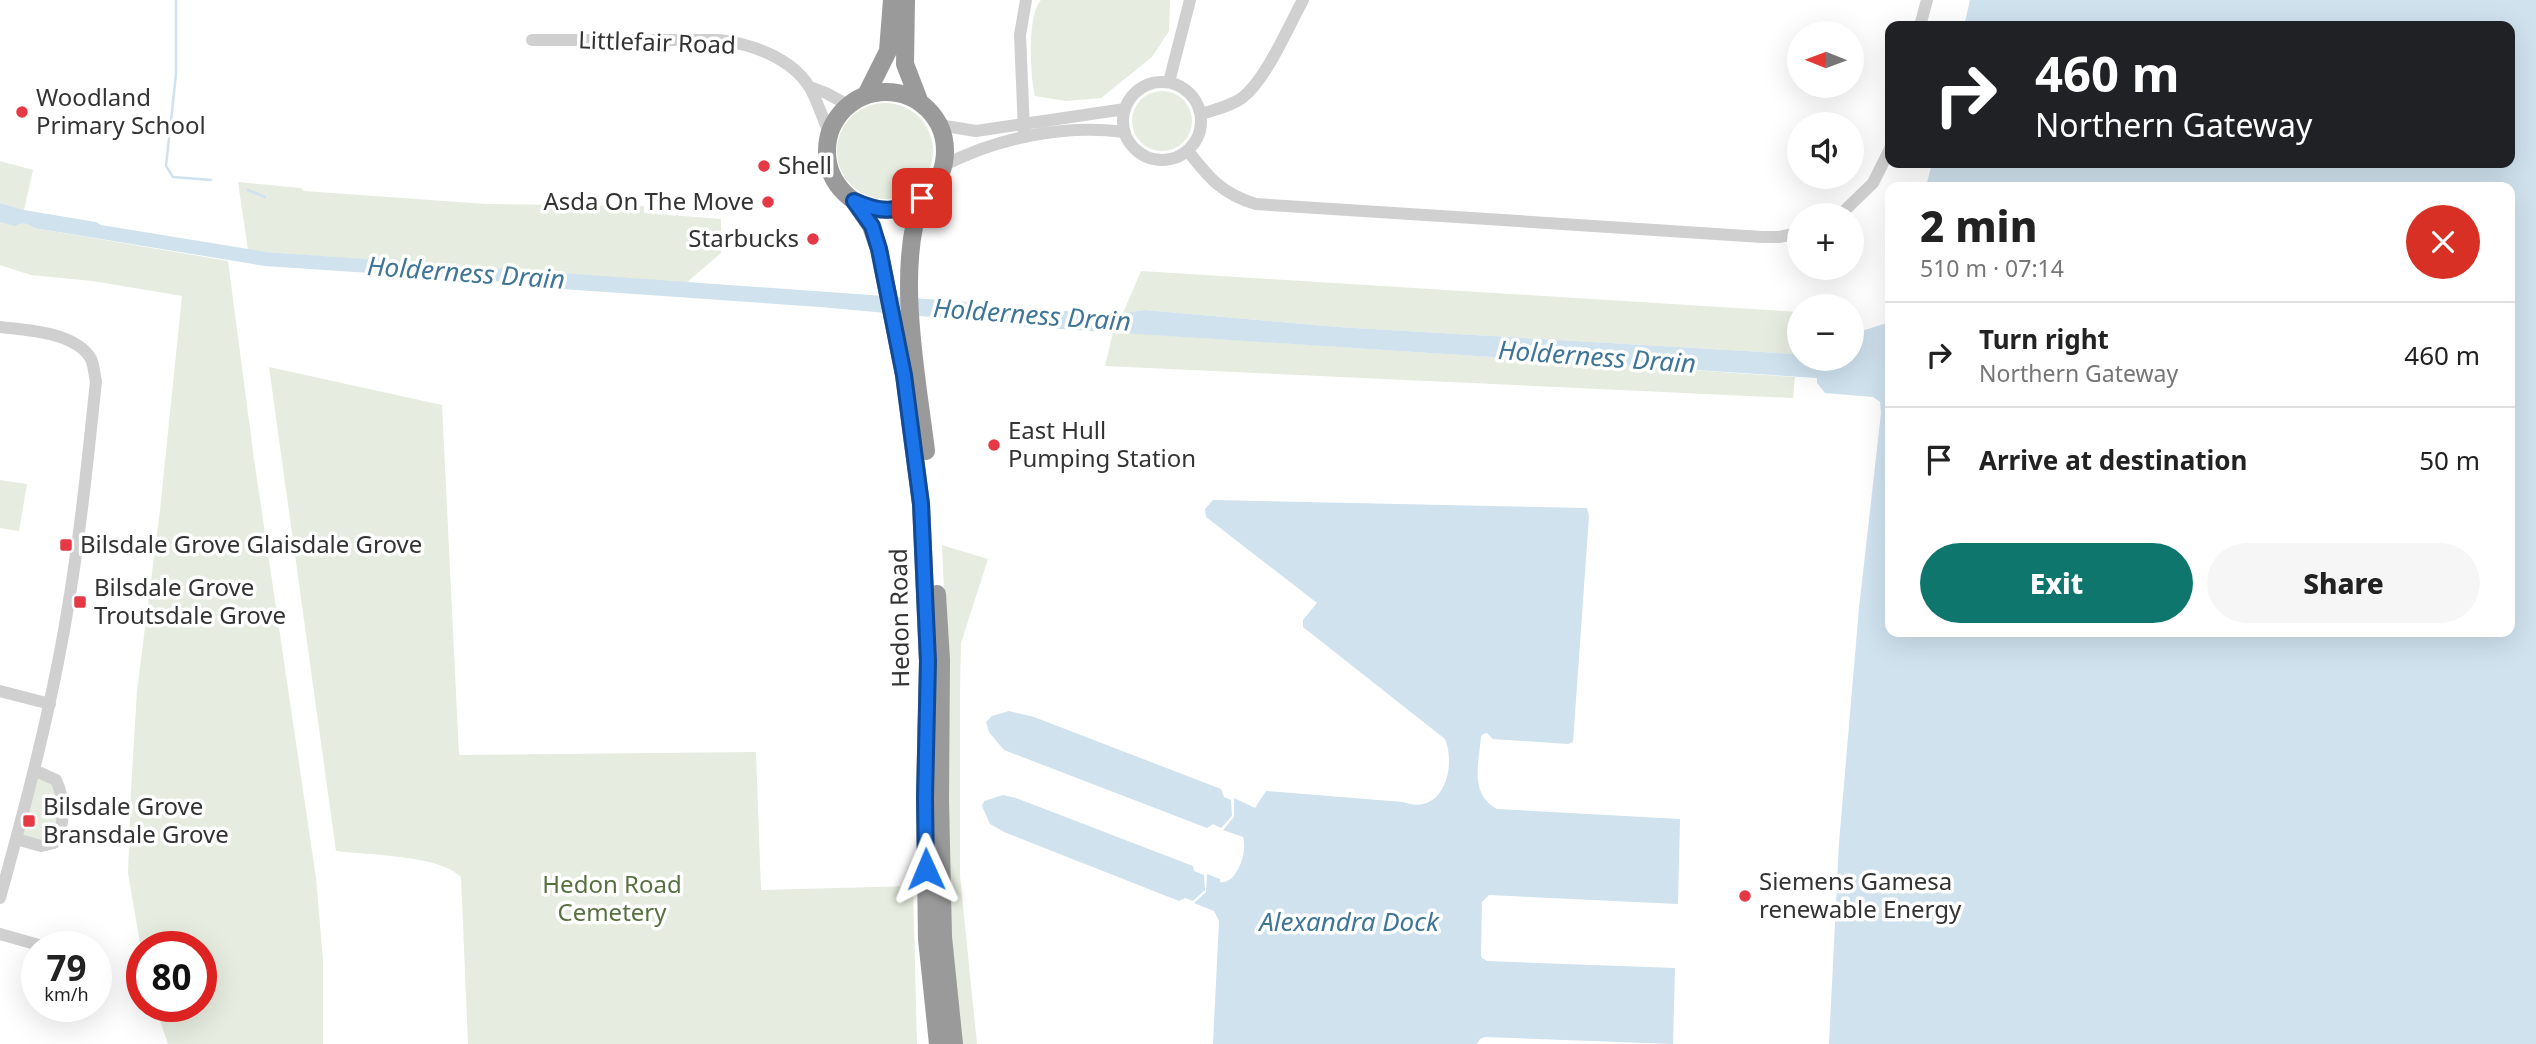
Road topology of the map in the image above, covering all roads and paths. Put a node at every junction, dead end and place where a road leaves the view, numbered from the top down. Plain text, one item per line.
1 (892, 0) edge
2 (906, 0) edge
3 (1026, 0) edge
4 (1190, 0) edge
5 (1303, 0) edge
6 (1927, 0) edge
7 (1921, 21) edge
8 (532, 40) dead end
9 (1169, 82) junction
10 (810, 87) junction
11 (866, 95) junction
12 (920, 103) junction
13 (850, 106) junction
14 (1125, 109) junction
15 (1201, 114) junction
16 (939, 125) junction
17 (1024, 132) junction
18 (1124, 132) junction
19 (830, 134) junction
20 (1188, 151) junction
21 (1885, 158) edge
22 (943, 166) junction
23 (922, 198) junction
24 (854, 201) junction
25 (1852, 203) edge
26 (1787, 235) edge
27 (0, 327) edge
28 (0, 691) edge
29 (50, 704) junction
30 (34, 770) junction
31 (16, 839) junction
32 (0, 898) edge
33 (0, 934) edge
34 (21, 940) edge
35 (938, 1044) edge
36 (954, 1044) edge

1 - 11 highway
2 - 12 highway
3 - 17 street
4 - 9 street
5 - 15 street
6 - 7 street
8 - 10 street, Littlefair Road
9 - 14 street
9 - 15 street
10 - 13 street, Littlefair Road
10 - 19 street, Littlefair Road
11 - 12 highway
11 - 13 highway
12 - 16 highway
13 - 19 highway
14 - 17 street
14 - 18 street
15 - 20 street
16 - 17 street
16 - 22 highway
17 - 18 street
17 - 22 street
18 - 20 street
19 - 24 highway
20 - 26 street
21 - 25 street
22 - 23 highway
23 - 24 highway
23 - 36 highway, Hedon Road
24 - 35 highway, Hedon Road
27 - 29 street
28 - 29 street
29 - 30 street
30 - 31 street
30 - 31 street
31 - 32 street
33 - 34 street

